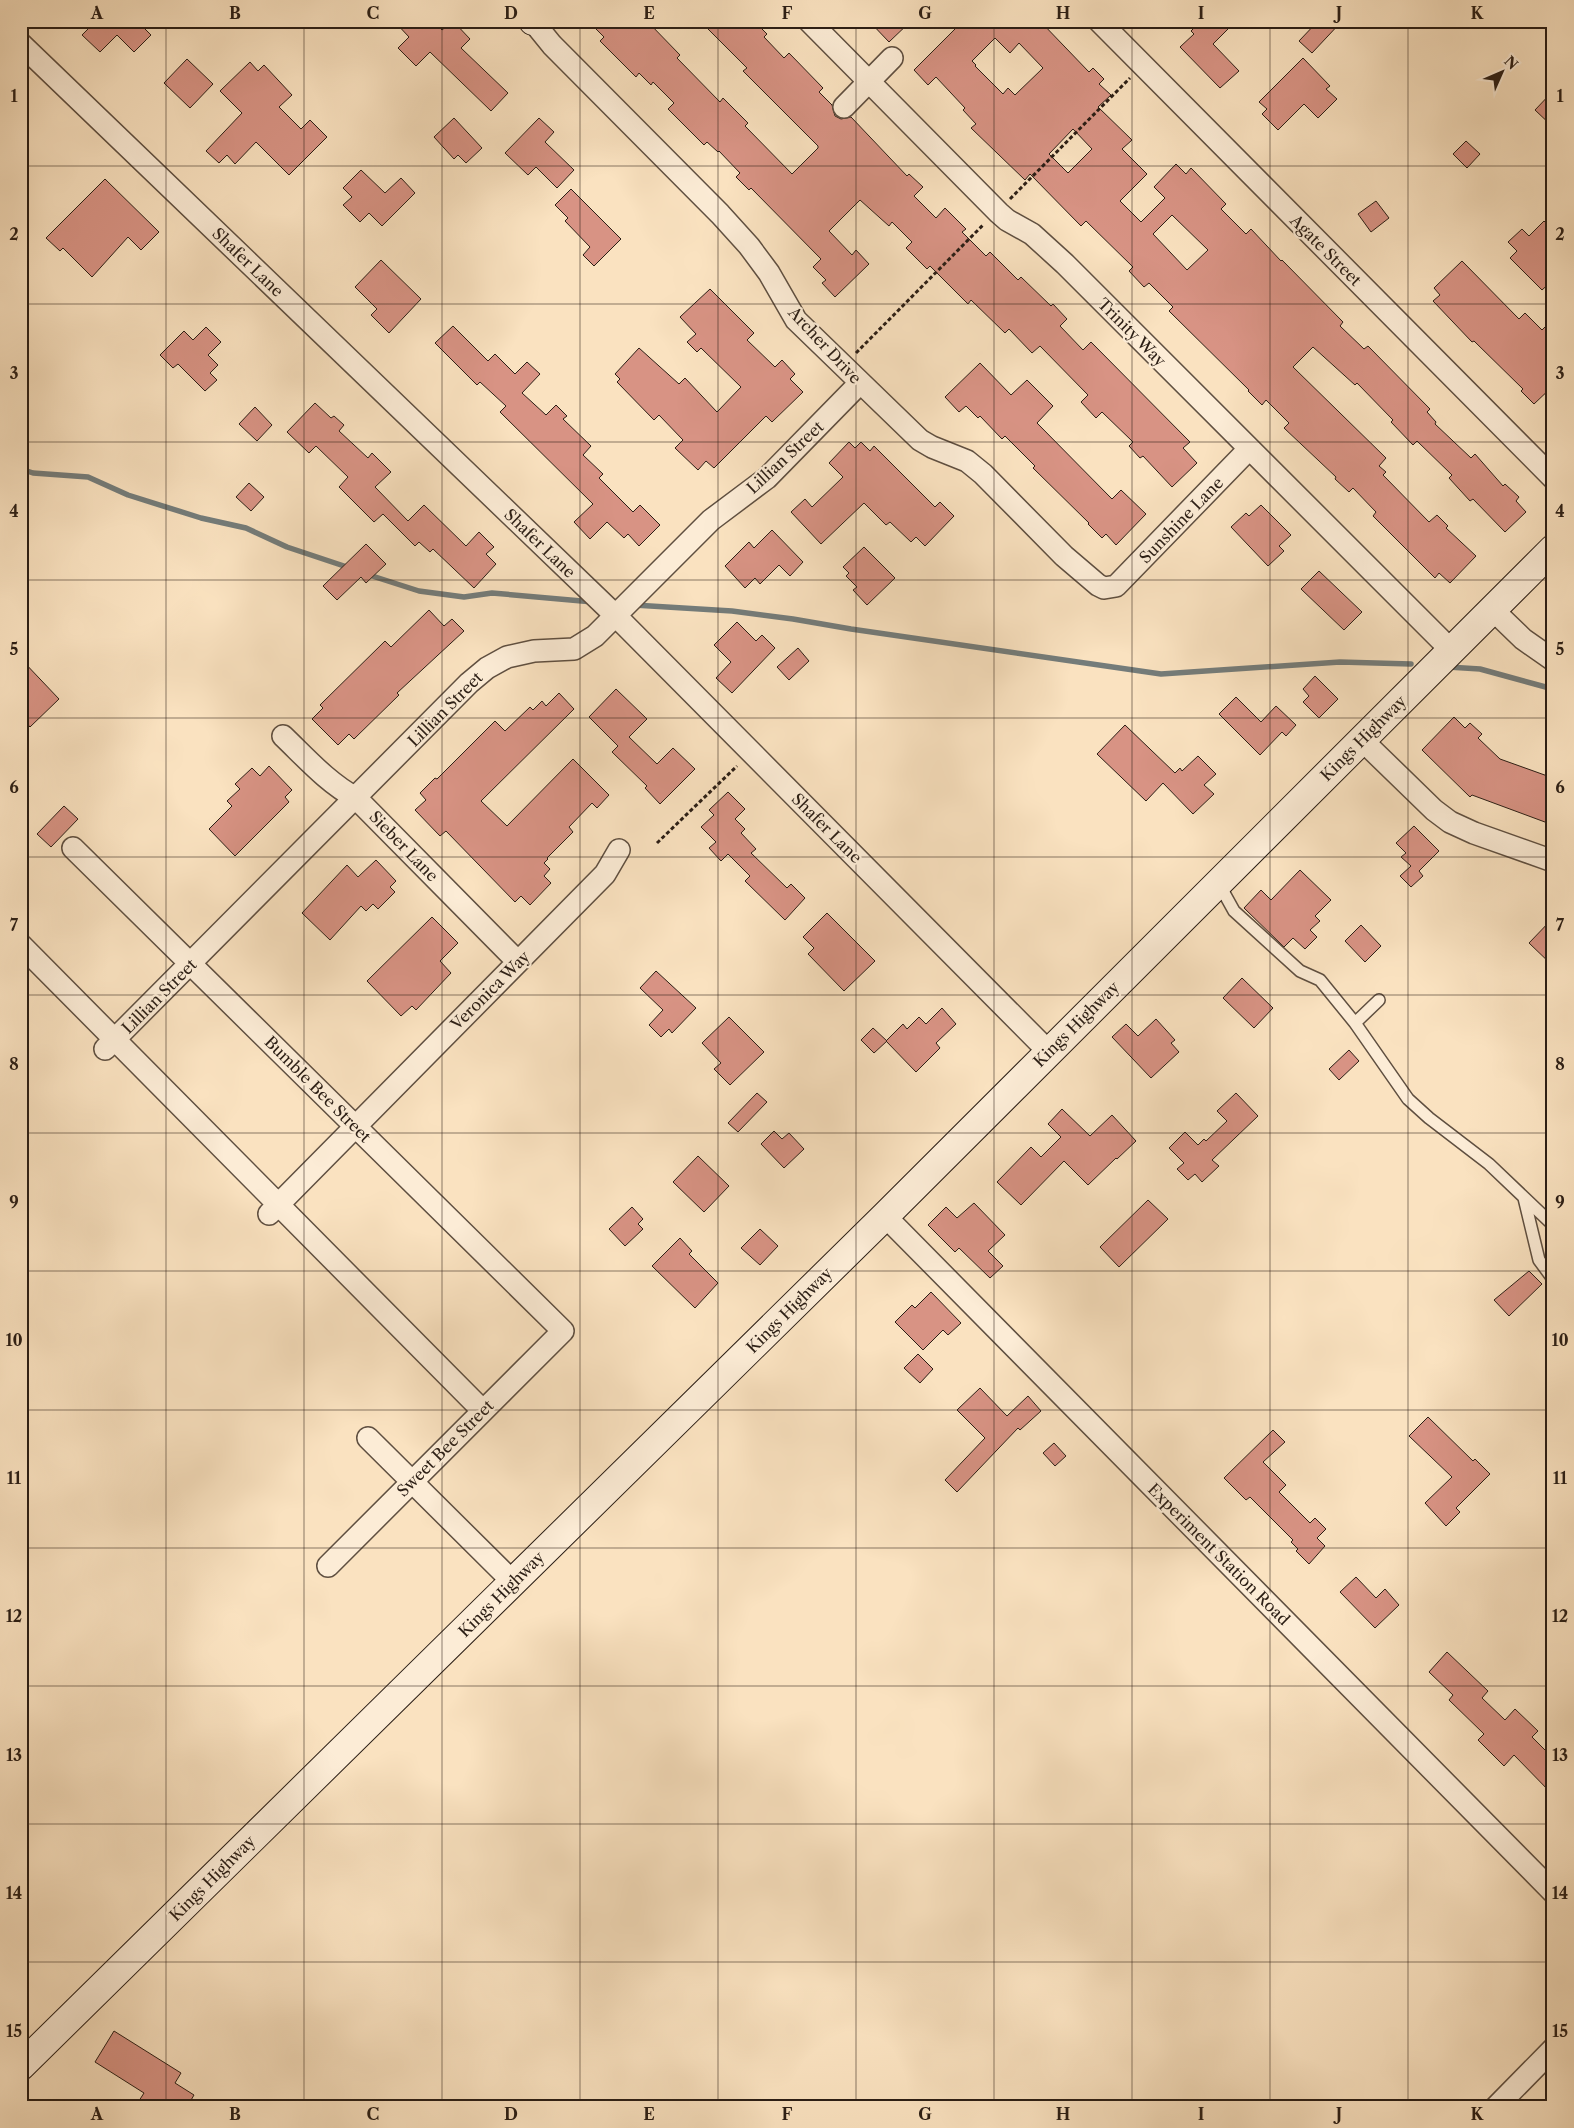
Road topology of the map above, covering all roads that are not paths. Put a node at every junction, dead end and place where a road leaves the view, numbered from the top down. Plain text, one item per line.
1 (808, 21) edge
2 (1099, 21) edge
3 (536, 22) edge
4 (21, 44) edge
5 (892, 58) dead end
6 (869, 82) junction
7 (844, 107) dead end
8 (860, 383) junction
9 (1249, 449) junction
10 (1553, 478) edge
11 (1553, 549) edge
12 (1110, 588) joint
13 (1492, 609) junction
14 (616, 616) junction
15 (1450, 650) junction
16 (1553, 660) edge
17 (284, 736) dead end
18 (1362, 740) junction
19 (356, 798) junction
20 (73, 848) dead end
21 (619, 850) dead end
22 (1553, 861) edge
23 (1221, 880) junction
24 (21, 945) edge
25 (518, 962) junction
26 (191, 964) junction
27 (1379, 1000) dead end
28 (1355, 1023) junction
29 (110, 1044) junction
30 (1049, 1052) junction
31 (356, 1126) junction
32 (1524, 1198) junction
33 (274, 1209) junction
34 (885, 1216) junction
35 (1553, 1225) edge
36 (1553, 1279) edge
37 (563, 1331) joint
38 (483, 1411) junction
39 (368, 1438) dead end
40 (412, 1482) junction
41 (328, 1566) dead end
42 (513, 1582) junction
43 (1553, 1892) edge
44 (1553, 2049) edge
45 (21, 2066) edge
46 (1506, 2104) edge

1 - 6 street, Trinity Way
2 - 10 street, Agate Street
3 - 8 street, Archer Drive
4 - 14 street, Shafer Lane
5 - 6 street
6 - 7 street
6 - 9 street, Trinity Way
8 - 12 street, Archer Drive
8 - 14 street, Lillian Street
9 - 12 street, Sunshine Lane
9 - 15 street, Trinity Way
11 - 13 street, Kings Highway
13 - 15 street, Kings Highway
13 - 16 street
14 - 19 street, Lillian Street
14 - 30 street, Shafer Lane
15 - 18 street, Kings Highway
17 - 19 street, Sieber Lane
18 - 22 street
18 - 23 street, Kings Highway
19 - 25 street, Sieber Lane
19 - 26 street, Lillian Street
20 - 26 street, Bumble Bee Street
21 - 25 street, Veronica Way
23 - 28 lane
23 - 30 street, Kings Highway
24 - 29 street
25 - 31 street, Veronica Way
26 - 29 street, Lillian Street
26 - 31 street, Bumble Bee Street
27 - 28 lane
28 - 32 lane
29 - 33 street
30 - 34 street, Kings Highway
31 - 33 street, Veronica Way
31 - 37 street, Bumble Bee Street
32 - 35 lane
32 - 36 lane
33 - 38 street
34 - 42 street, Kings Highway
34 - 43 street, Experiment Station Road
37 - 38 street, Sweet Bee Street
38 - 40 street, Sweet Bee Street
39 - 40 street
40 - 41 street, Sweet Bee Street
40 - 42 street
42 - 45 street, Kings Highway
44 - 46 street

